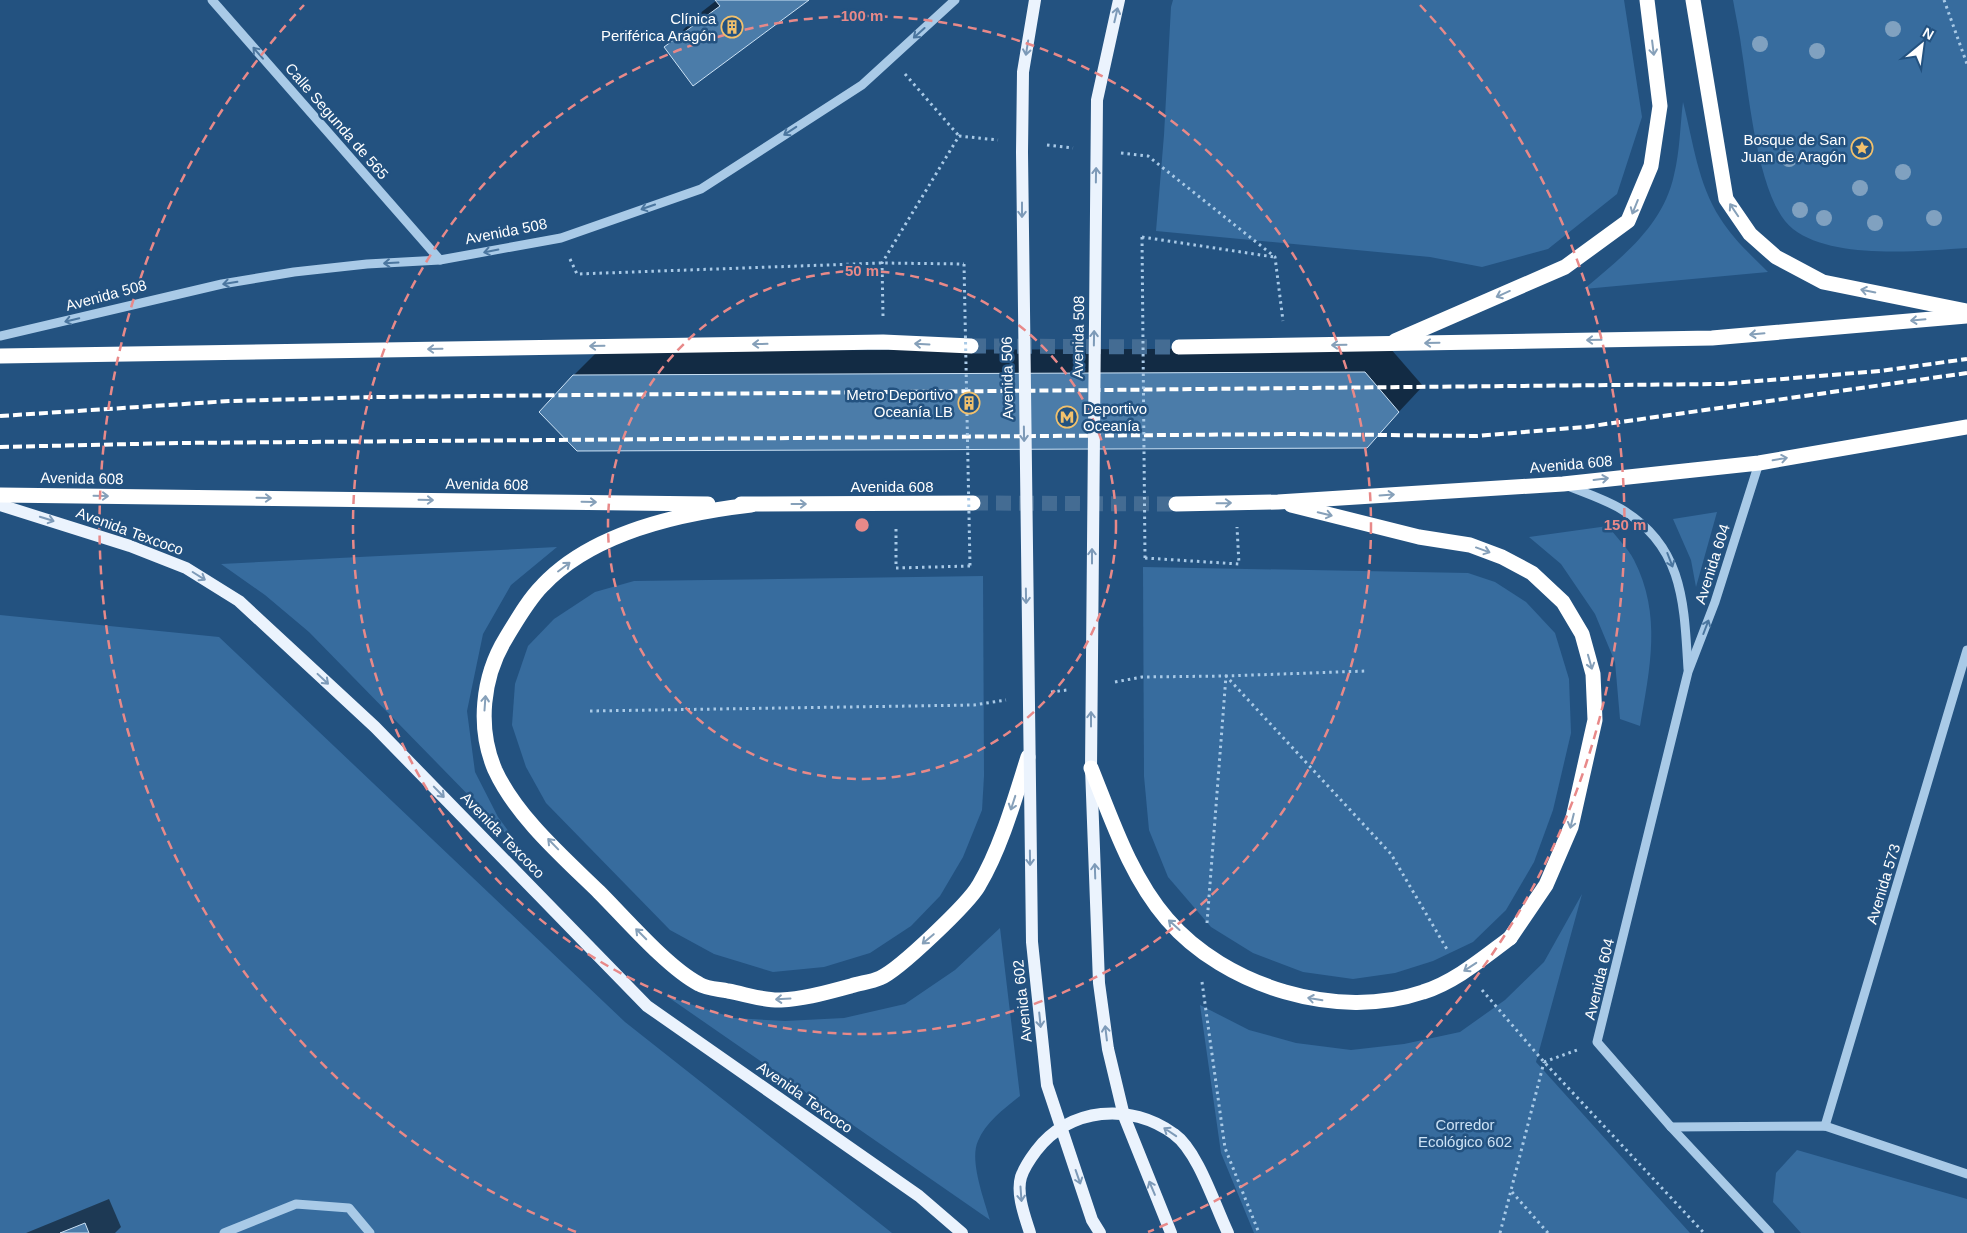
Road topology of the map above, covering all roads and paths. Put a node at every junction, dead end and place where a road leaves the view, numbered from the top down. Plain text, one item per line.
1 (212, 0) edge
2 (954, 0) edge
3 (1034, 0) edge
4 (1119, 0) edge
5 (1647, 0) edge
6 (1693, 0) edge
7 (1944, 0) edge
8 (892, 58) junction
9 (1967, 64) edge
10 (959, 136) junction
11 (1006, 141) dead end
12 (1044, 145) dead end
13 (1082, 149) dead end
14 (1119, 153) dead end
15 (561, 238) junction
16 (1275, 257) junction
17 (440, 260) junction
18 (882, 263) junction
19 (1967, 311) edge
20 (1967, 316) edge
21 (0, 336) edge
22 (883, 342) junction
23 (1388, 344) junction
24 (971, 346) tunnel mouth
25 (1287, 346) junction
26 (1179, 347) tunnel mouth
27 (0, 356) edge
28 (1967, 427) edge
29 (1759, 463) junction
30 (1563, 484) junction
31 (0, 495) edge
32 (1278, 502) junction
33 (896, 503) junction
34 (974, 503) tunnel mouth
35 (1235, 503) junction
36 (750, 504) junction
37 (1176, 504) tunnel mouth
38 (0, 505) edge
39 (1967, 650) edge
40 (1366, 671) dead end
41 (1688, 672) junction
42 (1226, 676) dead end
43 (1028, 757) junction
44 (1091, 768) junction
45 (1597, 1042) junction
46 (1544, 1062) junction
47 (1825, 1126) junction
48 (1671, 1127) junction
49 (1967, 1174) edge
50 (1512, 1192) junction
51 (224, 1233) edge
52 (370, 1233) edge
53 (962, 1233) edge
54 (1030, 1233) edge
55 (1100, 1233) edge
56 (1171, 1233) edge
57 (1228, 1233) edge
58 (1500, 1233) edge
59 (1548, 1233) edge
60 (1704, 1233) edge
61 (1770, 1233) edge

17 -> 1 street, Calle Segunda de 565
2 -> 8 street, Avenida 508
3 -> 43 main road, Avenida 506, bridge
44 -> 4 main road, Avenida 508, bridge
5 -> 23 highway
19 -> 6 highway
7 - 9 path
8 - 10 path
8 -> 15 street, Avenida 508
10 - 11 path
10 - 18 path
12 - 13 path
14 - 16 path
15 -> 17 street, Avenida 508
15 - 18 path
16 - 25 path
16 - 35 path, bridge
17 -> 21 street, Avenida 508
18 - 22 path
18 - 33 path, bridge
20 -> 23 highway
24 -> 22 highway
22 -> 27 highway
23 -> 25 highway
25 - 26 highway
29 -> 28 highway, Avenida 608
30 -> 29 highway, Avenida 608
41 -> 29 street, Avenida 604
32 -> 30 highway, Avenida 608
30 -> 41 street, Avenida 604
31 -> 36 highway, Avenida 608
32 - 35 highway, Avenida 608
32 -> 44 highway, bridge
33 - 34 highway, Avenida 608
36 -> 33 highway, Avenida 608
37 -> 35 highway, Avenida 608
43 -> 36 highway
38 -> 53 main road, Avenida Texcoco
39 - 47 street, Avenida 573
40 - 42 path
41 - 45 street, Avenida 604
43 -> 55 main road, Avenida 602, bridge
56 -> 44 main road, bridge
45 - 46 path
45 - 48 street, Avenida 604
46 - 50 path
46 - 60 path
47 - 48 street
47 - 49 street
48 - 61 street, Avenida 604
50 - 58 path
50 - 59 path
51 - 52 street
57 -> 54 main road

